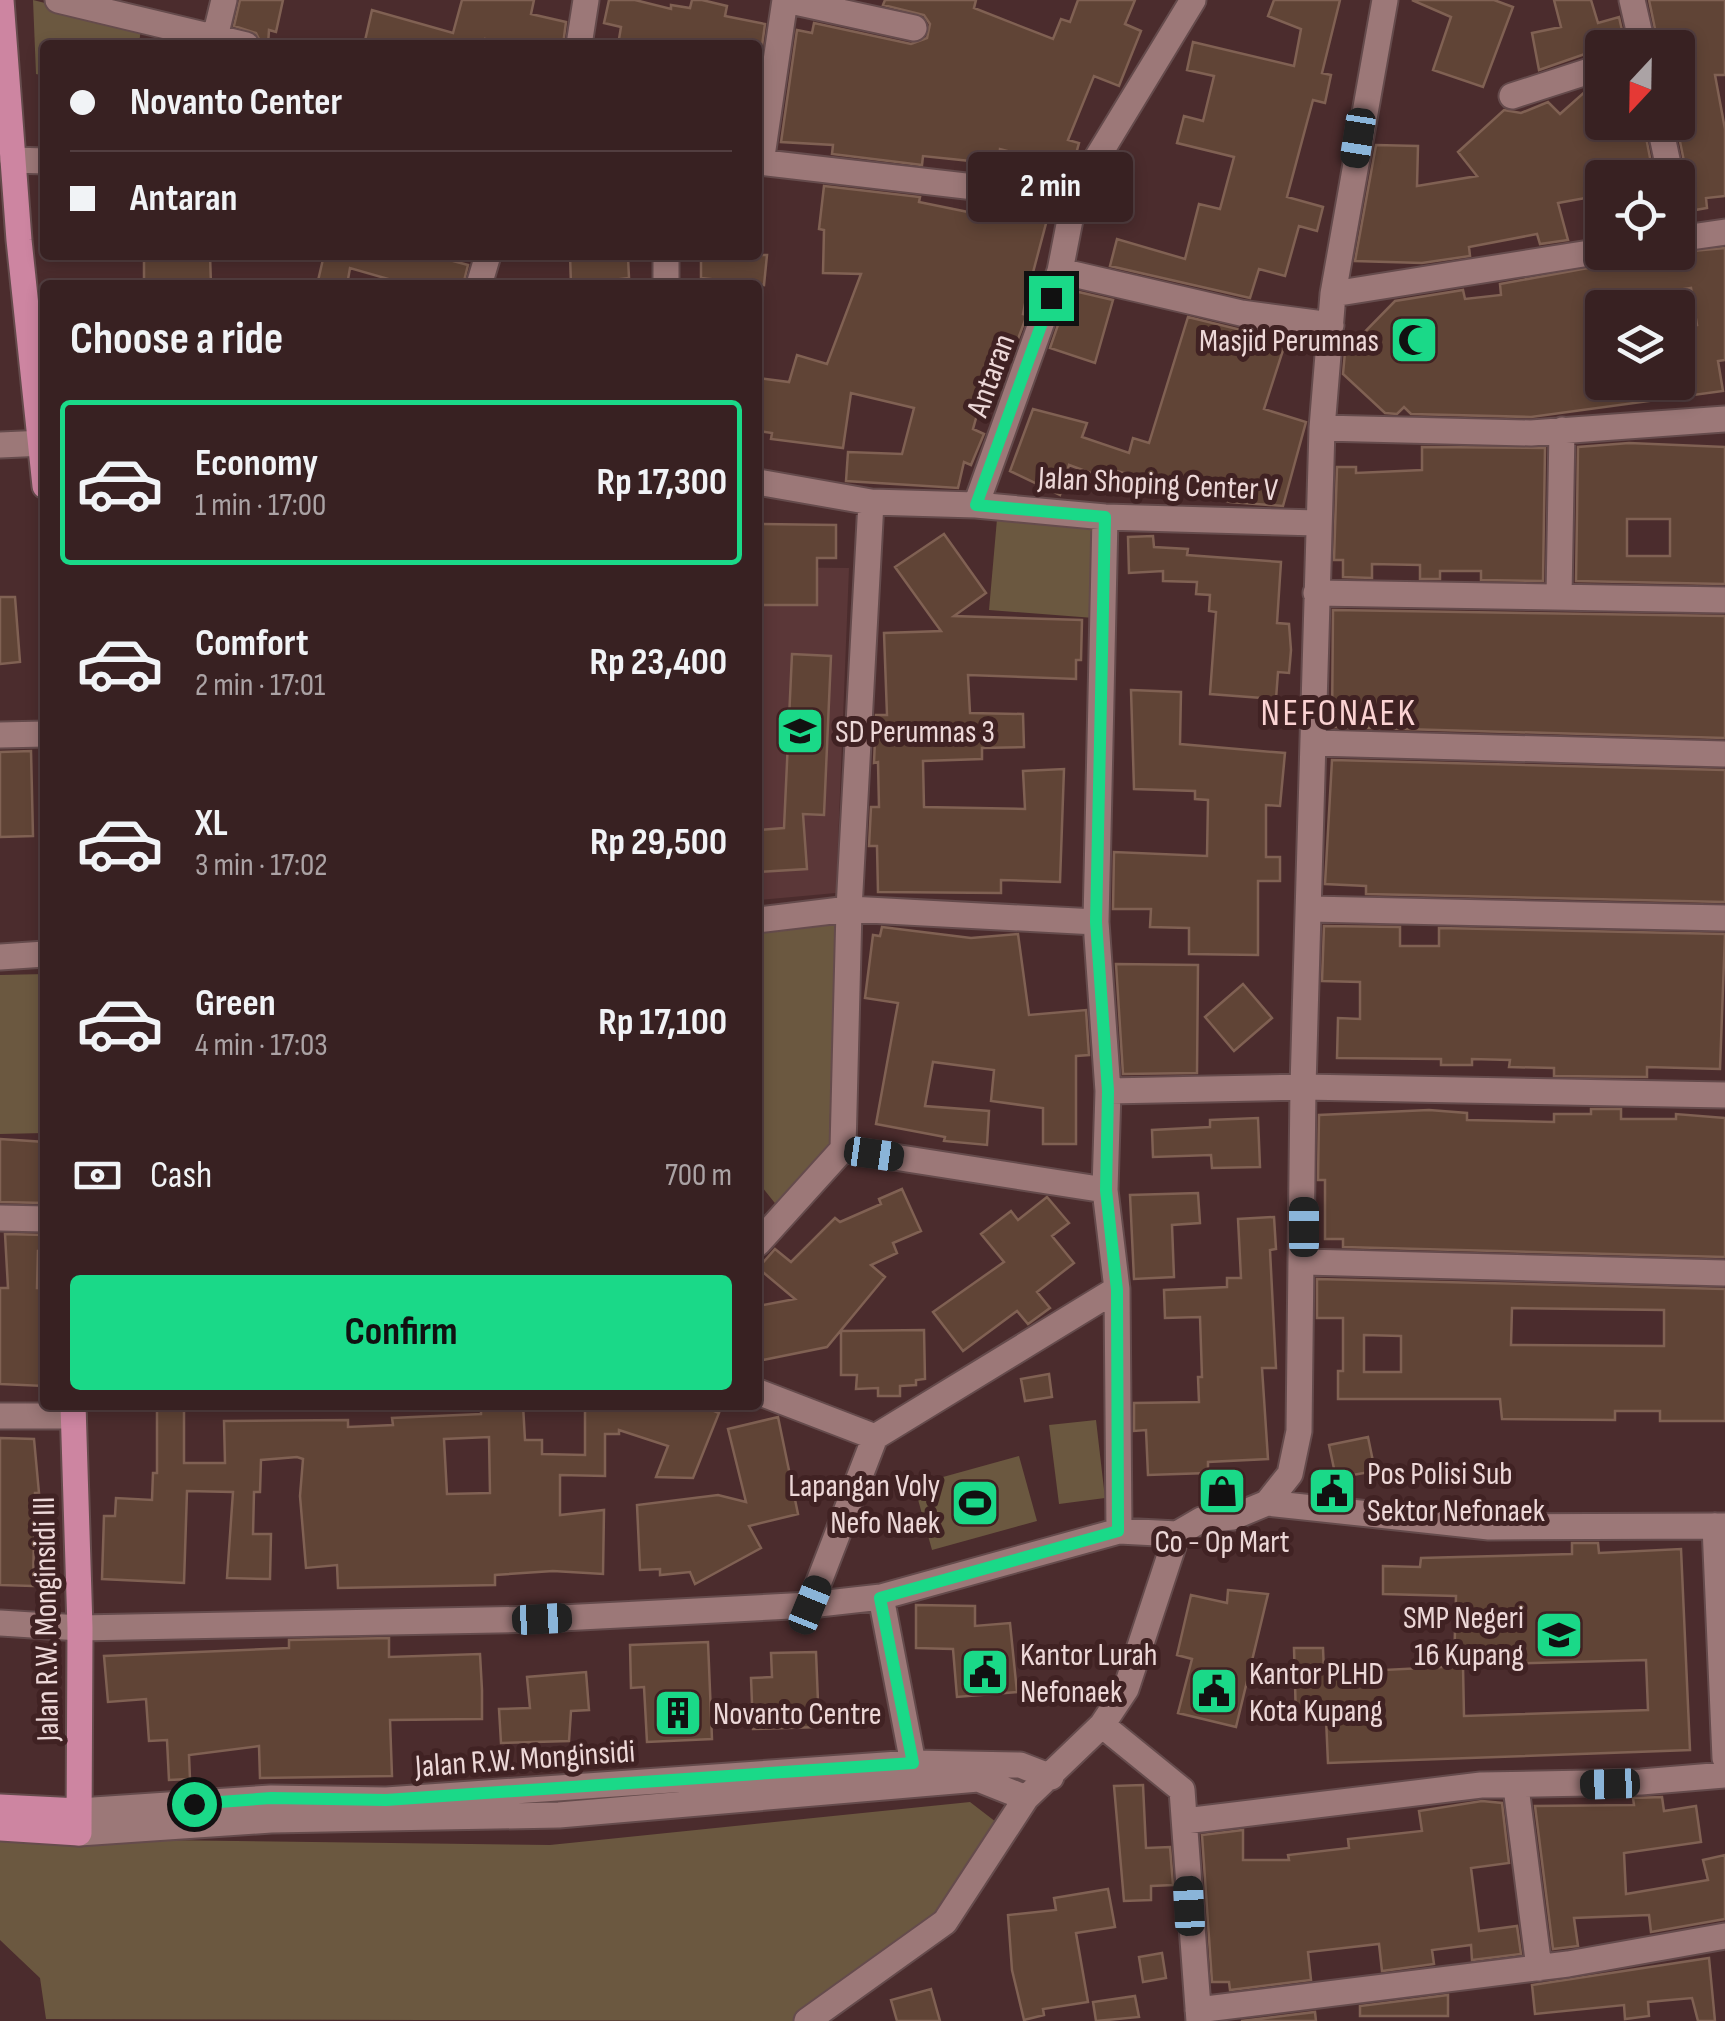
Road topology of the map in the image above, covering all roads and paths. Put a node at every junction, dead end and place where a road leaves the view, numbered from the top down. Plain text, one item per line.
1 (2, 0) edge
2 (58, 0) edge
3 (224, 0) edge
4 (586, 0) edge
5 (785, 0) edge
6 (1193, 0) edge
7 (1385, 0) edge
8 (1632, 0) edge
9 (914, 28) dead end
10 (1640, 30) edge
11 (215, 38) junction
12 (224, 40) edge
13 (580, 40) edge
14 (2, 56) edge
15 (1585, 72) edge
16 (1512, 96) dead end
17 (762, 144) edge
18 (13, 160) junction
19 (40, 161) edge
20 (762, 163) edge
21 (1075, 194) junction
22 (1725, 232) edge
23 (1695, 236) edge
24 (10, 241) edge
25 (1585, 254) edge
26 (1060, 271) junction
27 (1333, 294) junction
28 (1331, 325) junction
29 (1725, 418) edge
30 (40, 420) edge
31 (1322, 428) junction
32 (1562, 430) junction
33 (40, 444) edge
34 (0, 446) edge
35 (762, 483) edge
36 (871, 502) junction
37 (976, 505) junction
38 (1105, 517) junction
39 (1318, 523) junction
40 (1316, 593) junction
41 (1559, 596) junction
42 (1725, 600) edge
43 (40, 734) edge
44 (0, 735) edge
45 (1315, 744) junction
46 (1725, 754) edge
47 (1310, 909) junction
48 (849, 910) junction
49 (1725, 918) edge
50 (762, 920) edge
51 (1096, 922) junction
52 (40, 954) edge
53 (0, 957) edge
54 (1303, 1088) junction
55 (1108, 1091) junction
56 (1725, 1094) edge
57 (843, 1149) junction
58 (1106, 1190) junction
59 (0, 1218) edge
60 (40, 1219) edge
61 (762, 1239) edge
62 (1304, 1262) junction
63 (1725, 1273) edge
64 (1117, 1290) junction
65 (762, 1394) edge
66 (73, 1410) edge
67 (0, 1416) edge
68 (875, 1438) junction
69 (1267, 1503) junction
70 (1720, 1526) edge
71 (1118, 1531) junction
72 (1178, 1534) junction
73 (880, 1598) junction
74 (810, 1605) junction
75 (0, 1624) edge
76 (80, 1628) junction
77 (1102, 1725) junction
78 (1725, 1758) edge
79 (915, 1772) junction
80 (1725, 1775) edge
81 (1051, 1777) junction
82 (1516, 1787) junction
83 (1026, 1798) junction
84 (0, 1807) edge
85 (1185, 1821) junction
86 (79, 1822) junction
87 (0, 1828) edge
88 (1725, 1936) edge
89 (1539, 1968) junction
90 (1198, 2016) edge
91 (807, 2021) edge

1 - 14 main road
2 - 11 street
3 - 11 street
4 - 13 street
5 - 9 street
5 - 17 street
6 - 21 street, Antaran
7 - 27 street
8 - 10 street
11 - 12 street
14 - 18 main road
15 - 16 street
18 - 19 street
18 - 24 main road
20 - 21 street
21 - 26 street, Antaran
22 - 23 street
24 - 30 main road
25 - 27 street
26 - 28 street
26 - 37 street, Antaran
27 - 28 street
28 - 31 street
29 - 32 street
31 - 32 street
31 - 39 street
32 - 41 street
33 - 34 street
35 - 36 street, Jalan Shoping Center V
36 - 37 street, Jalan Shoping Center V
36 - 48 street
37 - 38 street, Jalan Shoping Center V
38 - 39 street, Jalan Shoping Center V
38 - 51 street
39 - 40 street
40 - 41 street
40 - 45 street
41 - 42 street
43 - 44 street
45 - 46 street
45 - 47 street
47 - 49 street
47 - 54 street
48 - 50 street
48 - 51 street
48 - 57 street
51 - 55 street
52 - 53 street
54 - 55 street
54 - 56 street
54 - 62 street
55 - 58 street
57 - 58 street
57 - 61 street
58 - 64 street
59 - 60 street
62 - 63 street
62 - 69 street
64 - 68 street
64 - 71 street
65 - 68 street
66 - 67 street
66 - 76 main road, Jalan R.W. Monginsidi III
68 - 74 street
69 - 70 street
69 - 72 street
70 - 78 street
71 - 72 street
71 - 73 street
72 - 77 street
73 - 74 street
73 - 79 street
74 - 76 street
75 - 76 street
76 - 86 main road, Jalan R.W. Monginsidi III
77 - 81 street
77 - 85 street
79 - 81 street, Jalan R.W. Monginsidi
79 - 83 street, Jalan R.W. Monginsidi
79 - 86 street, Jalan R.W. Monginsidi
80 - 82 street
81 - 83 street
82 - 85 street
82 - 89 street
83 - 91 street
84 - 86 main road, Jalan R.W. Monginsidi
85 - 90 street
86 - 87 main road, Jalan R.W. Monginsidi
88 - 89 street
89 - 90 street

